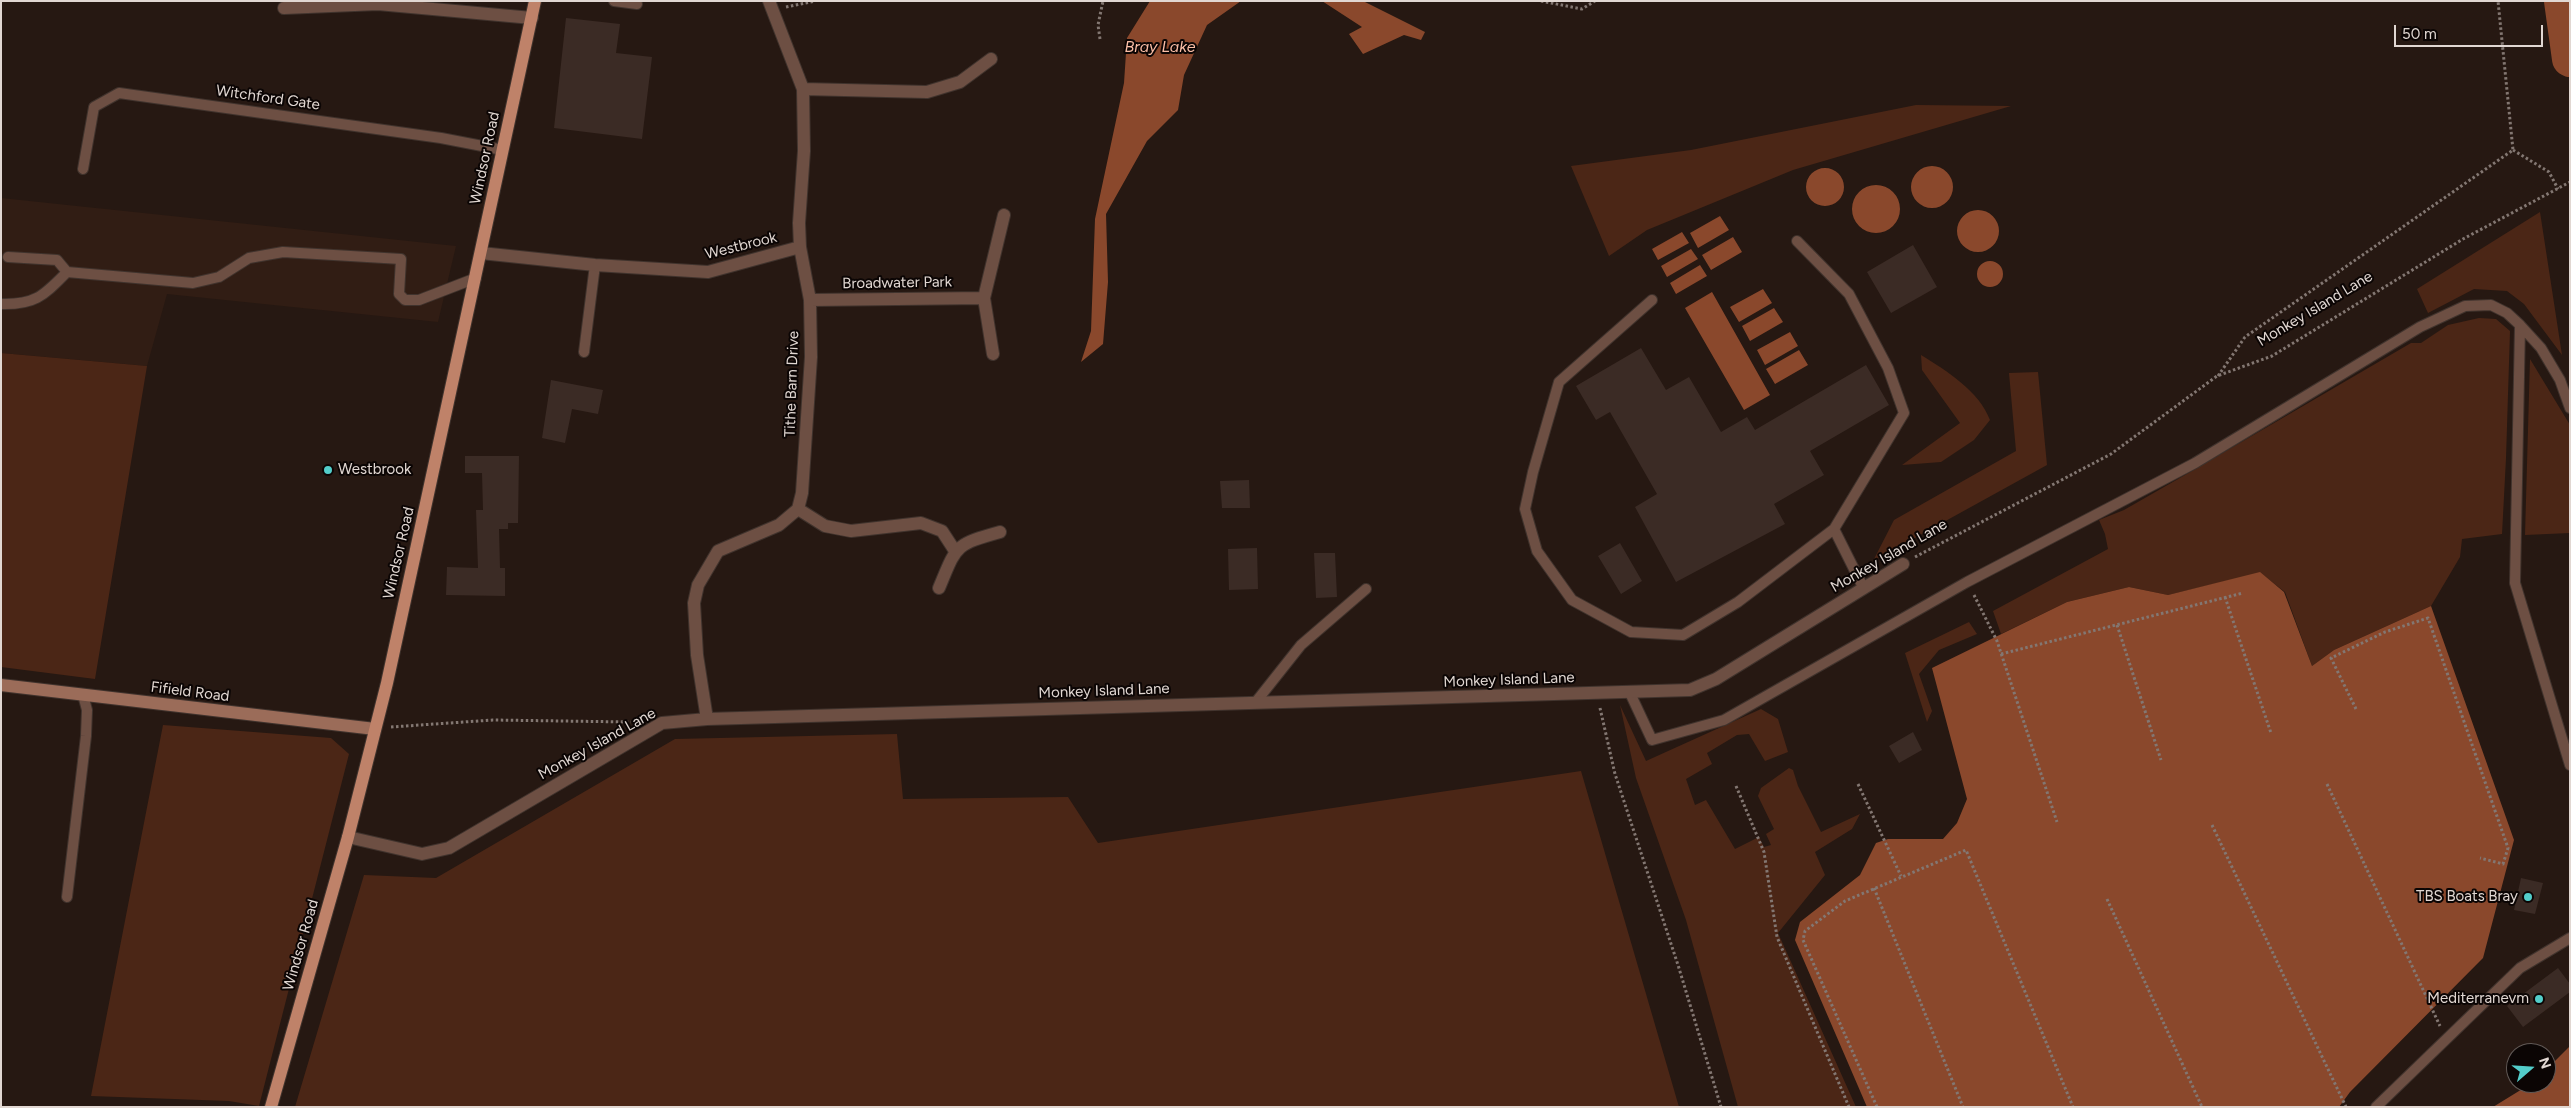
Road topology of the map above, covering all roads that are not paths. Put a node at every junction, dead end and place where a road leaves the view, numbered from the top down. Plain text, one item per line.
1 (535, 1) edge
2 (614, 1) edge
3 (637, 4) dead end
4 (771, 5) edge
5 (284, 8) dead end
6 (532, 18) junction
7 (991, 59) dead end
8 (802, 89) junction
9 (503, 150) junction
10 (84, 169) dead end
11 (1004, 215) dead end
12 (1797, 241) dead end
13 (800, 247) junction
14 (481, 253) junction
15 (8, 257) dead end
16 (595, 265) junction
17 (67, 272) junction
18 (476, 278) junction
19 (984, 298) junction
20 (810, 300) junction
21 (1652, 300) dead end
22 (1, 304) edge
23 (2520, 325) junction
24 (584, 352) dead end
25 (993, 354) dead end
26 (2570, 408) edge
27 (798, 509) junction
28 (1834, 529) junction
29 (1000, 532) dead end
30 (955, 551) junction
31 (1903, 564) road end
32 (1863, 587) junction
33 (939, 588) dead end
34 (1366, 589) dead end
35 (1, 685) edge
36 (1630, 693) junction
37 (83, 695) junction
38 (1255, 703) junction
39 (707, 719) junction
40 (375, 729) junction
41 (2570, 765) edge
42 (348, 837) junction
43 (68, 897) dead end
44 (2570, 938) edge
45 (271, 1107) edge
46 (2376, 1107) edge

1 - 6 main road, Windsor Road
2 - 3 lane
4 - 8 street, Tithe Barn Drive
5 - 6 street
6 - 9 main road, Windsor Road
7 - 8 street
8 - 13 street, Tithe Barn Drive
9 - 10 lane, Witchford Gate
9 - 14 main road, Windsor Road
11 - 19 street
12 - 28 lane
13 - 16 street, Westbrook
13 - 20 street, Tithe Barn Drive
14 - 16 street, Westbrook
14 - 18 main road, Windsor Road
15 - 17 lane
16 - 24 lane
17 - 18 lane
17 - 22 lane
18 - 40 main road, Windsor Road
19 - 20 street, Broadwater Park
19 - 25 street
20 - 27 street, Tithe Barn Drive
21 - 28 lane
23 - 26 lane
23 - 36 lane
23 - 41 lane
27 - 30 street
27 - 39 street
28 - 32 lane
29 - 30 street
30 - 33 street
31 - 32 street, Monkey Island Lane
32 - 36 street, Monkey Island Lane
34 - 38 lane
35 - 37 street, Fifield Road
36 - 38 street, Monkey Island Lane
37 - 40 street, Fifield Road
37 - 43 lane
38 - 39 street, Monkey Island Lane
39 - 42 street, Monkey Island Lane
40 - 42 main road, Windsor Road
42 - 45 main road, Windsor Road
44 - 46 lane

